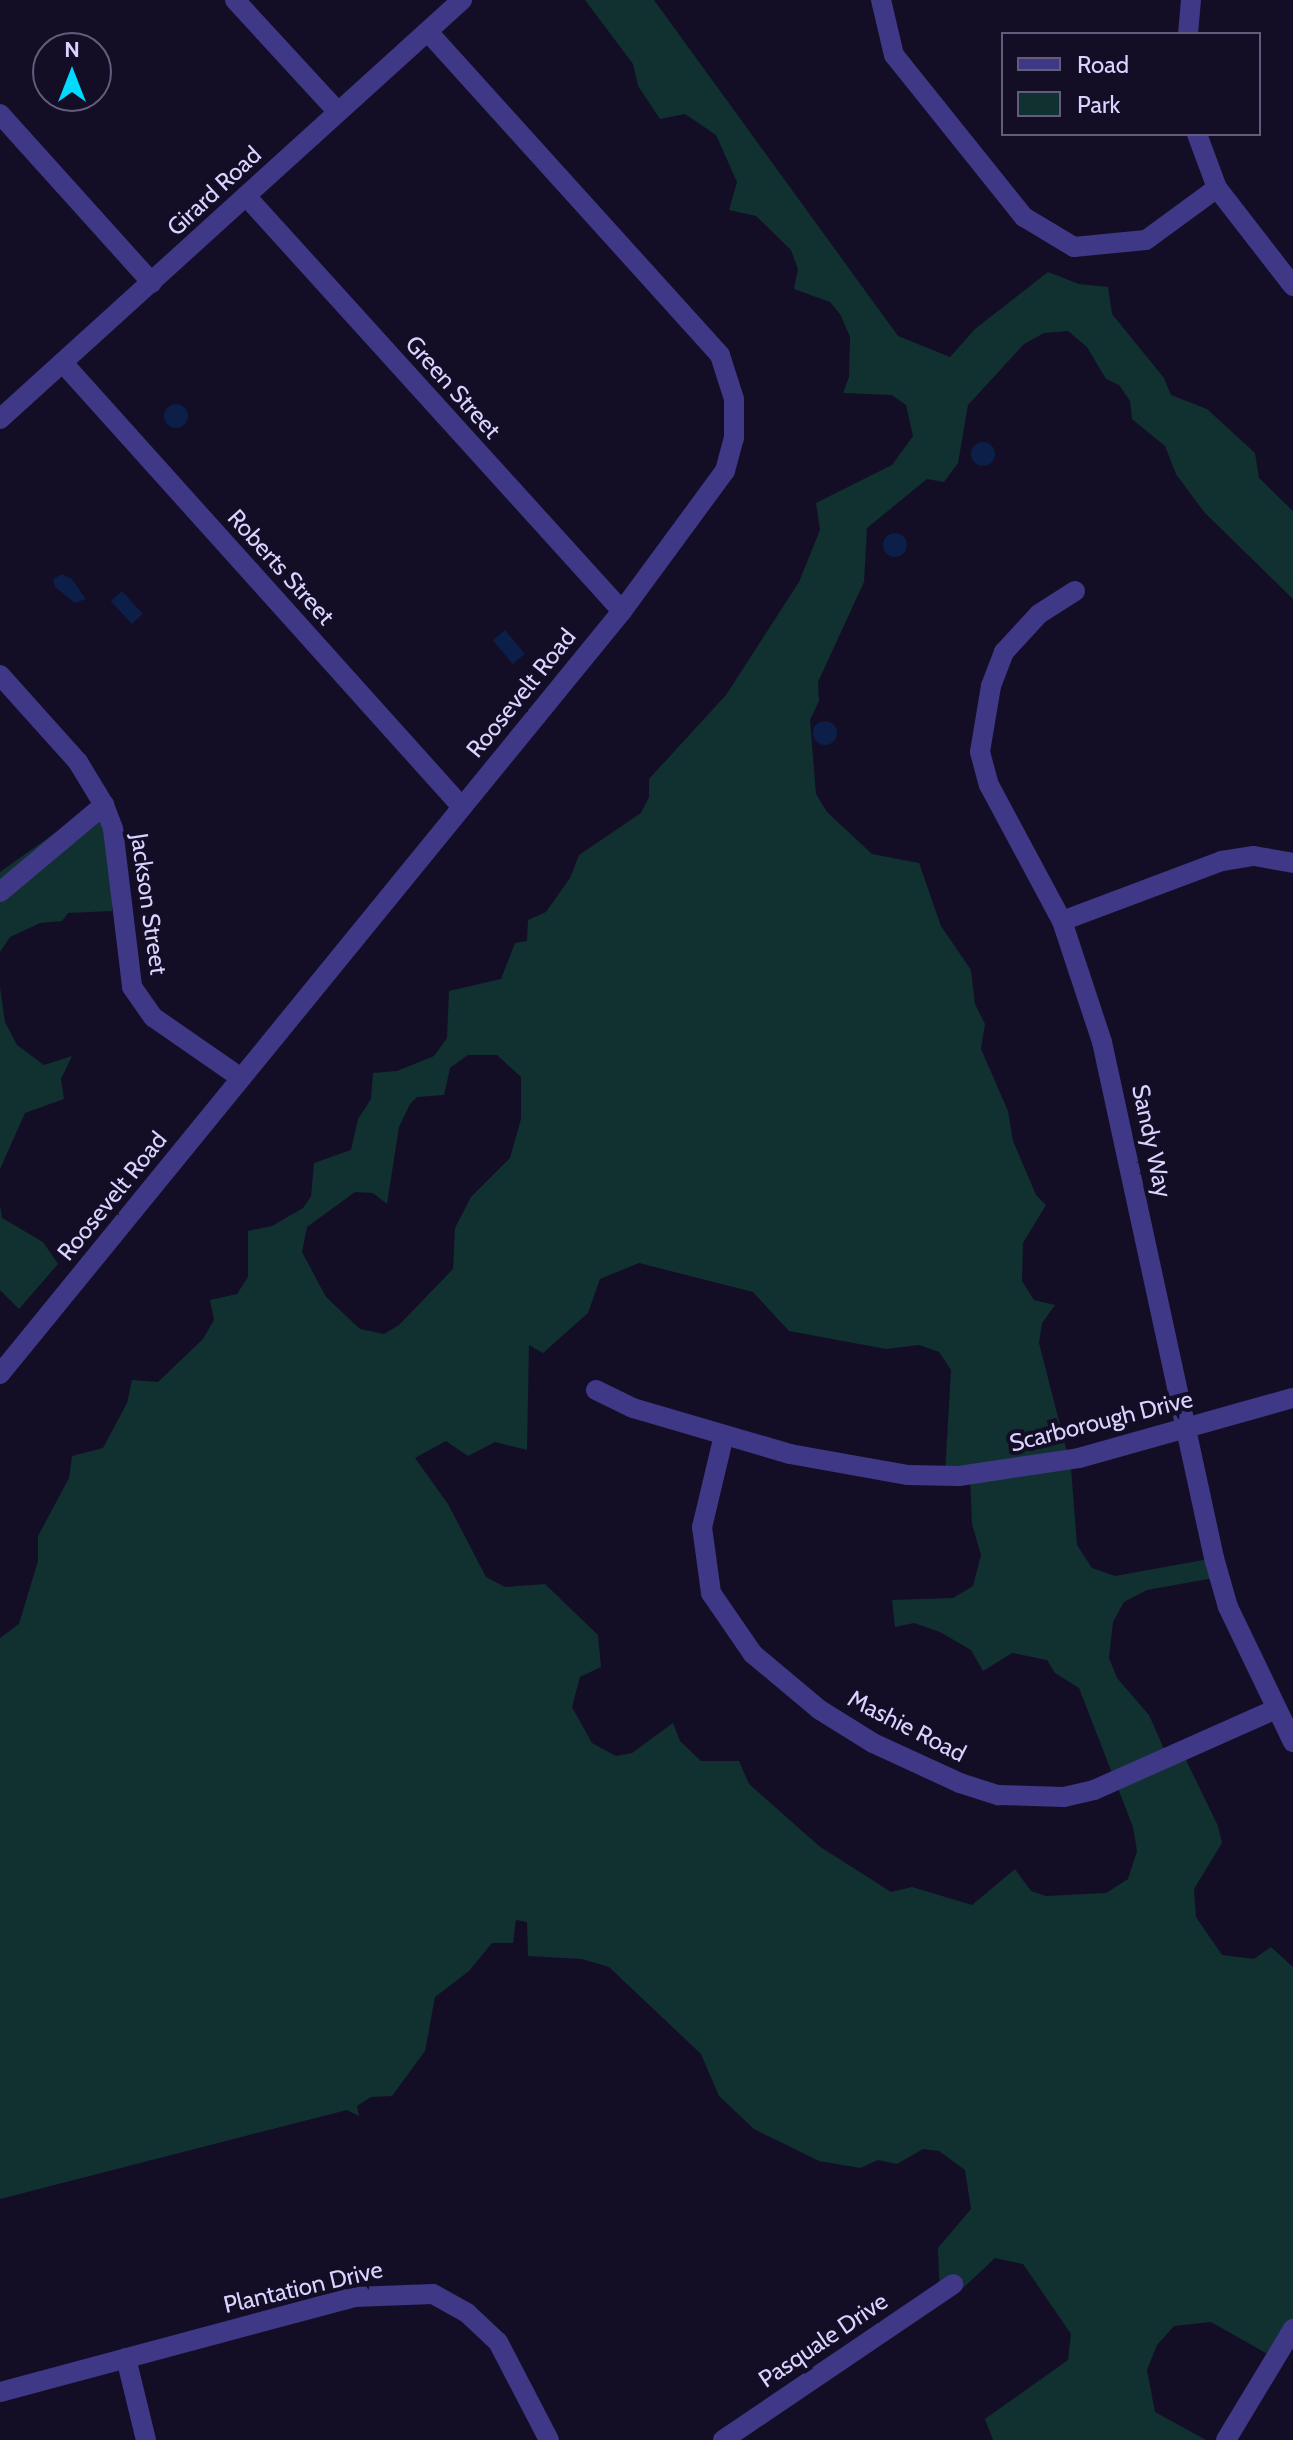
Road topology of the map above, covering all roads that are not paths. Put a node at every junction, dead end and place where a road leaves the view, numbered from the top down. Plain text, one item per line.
1 (235, 0) edge
2 (462, 0) edge
3 (881, 0) edge
4 (1191, 0) edge
5 (428, 32) junction
6 (1188, 32) edge
7 (338, 112) junction
8 (0, 114) edge
9 (1198, 136) edge
10 (1217, 188) junction
11 (246, 196) junction
12 (1284, 266) edge
13 (152, 283) junction
14 (1293, 286) edge
15 (63, 363) junction
16 (0, 419) edge
17 (1075, 591) dead end
18 (622, 611) junction
19 (0, 675) edge
20 (104, 805) junction
21 (461, 806) junction
22 (1293, 863) edge
23 (0, 892) edge
24 (1062, 921) junction
25 (241, 1078) junction
26 (0, 1374) edge
27 (596, 1390) dead end
28 (1293, 1398) edge
29 (1186, 1428) junction
30 (724, 1435) junction
31 (1276, 1709) junction
32 (1293, 1742) edge
33 (953, 2284) dead end
34 (1293, 2329) edge
35 (126, 2358) junction
36 (0, 2392) edge
37 (146, 2440) edge
38 (549, 2440) edge
39 (723, 2440) edge
40 (1226, 2440) edge

1 - 7 street
2 - 5 street, Girard Road
3 - 10 street
4 - 6 street
5 - 7 street, Girard Road
5 - 18 street, Roosevelt Road
7 - 11 street, Girard Road
8 - 13 street
9 - 10 street
10 - 12 street
11 - 13 street, Girard Road
11 - 18 street, Green Street
12 - 14 street
13 - 15 street, Girard Road
15 - 16 street, Girard Road
15 - 21 street, Roberts Street
17 - 24 street, Sandy Way
18 - 21 street, Roosevelt Road
19 - 20 street, Jackson Street
20 - 23 street
20 - 25 street, Jackson Street
21 - 25 street, Roosevelt Road
22 - 24 street
24 - 29 street, Sandy Way
25 - 26 street, Roosevelt Road
27 - 30 street, Scarborough Drive
28 - 29 street, Scarborough Drive
29 - 30 street, Scarborough Drive
29 - 31 street, Sandy Way
30 - 31 street, Mashie Road
31 - 32 street, Sandy Way
33 - 39 street, Pasquale Drive
34 - 40 street
35 - 36 street, Plantation Drive
35 - 37 street
35 - 38 street, Plantation Drive

